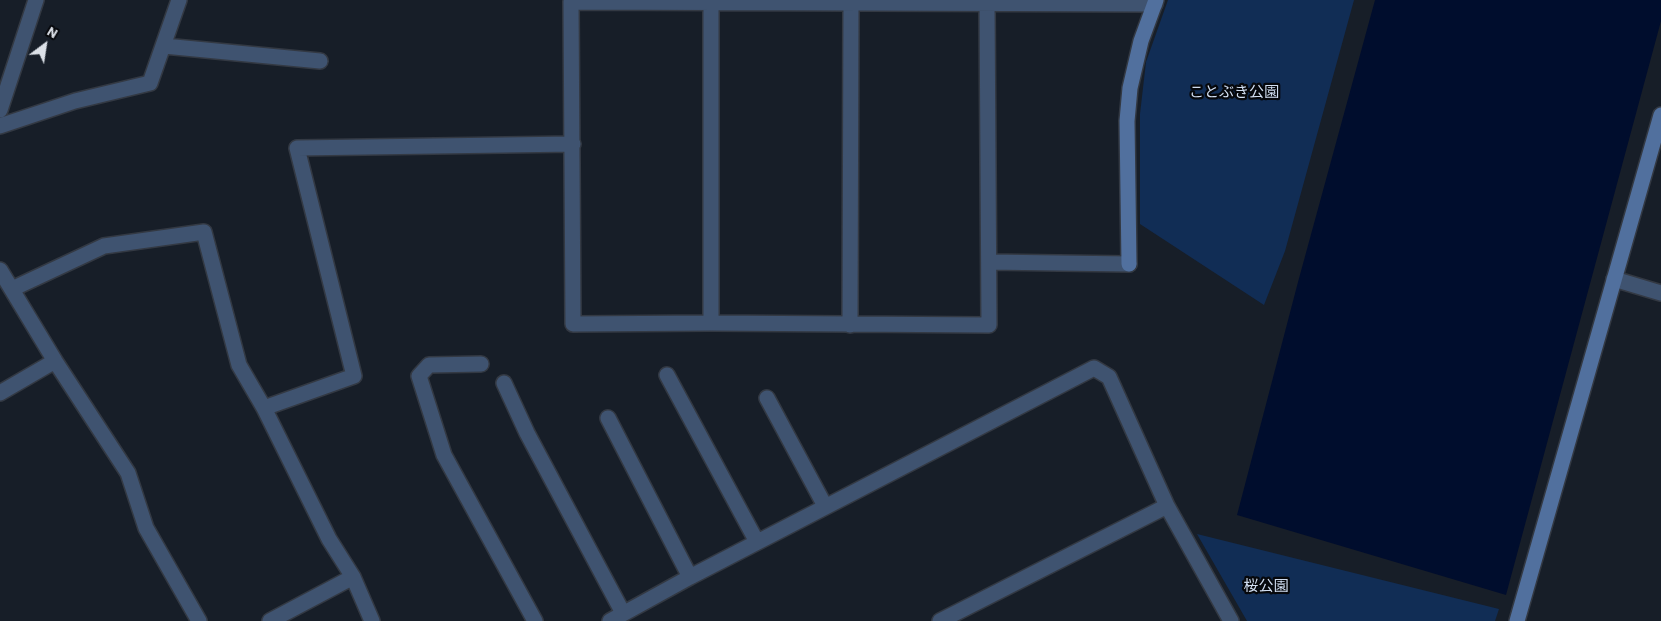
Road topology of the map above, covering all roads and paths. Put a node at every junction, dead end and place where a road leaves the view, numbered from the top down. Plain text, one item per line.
1 (36, 0) edge
2 (179, 0) edge
3 (711, 2) junction
4 (987, 2) junction
5 (1156, 2) edge
6 (851, 3) junction
7 (164, 46) junction
8 (320, 61) dead end
9 (0, 110) edge
10 (1660, 124) edge
11 (0, 126) edge
12 (572, 144) junction
13 (989, 262) junction
14 (0, 270) edge
15 (1614, 280) junction
16 (12, 289) junction
17 (1661, 293) edge
18 (711, 323) junction
19 (850, 325) junction
20 (55, 361) junction
21 (481, 364) dead end
22 (667, 376) dead end
23 (504, 383) dead end
24 (0, 393) edge
25 (766, 398) dead end
26 (264, 408) junction
27 (608, 418) dead end
28 (825, 506) junction
29 (1167, 506) junction
30 (757, 542) junction
31 (353, 577) junction
32 (690, 577) junction
33 (624, 613) junction
34 (199, 621) edge
35 (270, 621) edge
36 (372, 621) edge
37 (535, 621) edge
38 (610, 621) edge
39 (940, 621) edge
40 (1230, 621) edge
41 (1517, 621) edge

1 - 9 street
2 - 7 street
3 - 6 street
3 - 12 street
3 - 18 street
4 - 5 street
4 - 6 street
4 - 13 street
5 - 13 street
6 - 19 street
7 - 8 street
7 - 11 street
10 - 15 street
12 - 18 street
12 - 26 street
13 - 19 street
14 - 16 street
15 - 17 street
15 - 41 street
16 - 20 street
16 - 26 street
18 - 19 street
20 - 24 street
20 - 34 street
21 - 37 street
22 - 30 street
23 - 33 street
25 - 28 street
26 - 31 street
27 - 32 street
28 - 29 street
28 - 30 street
29 - 39 street
29 - 40 street
30 - 32 street
31 - 35 street
31 - 36 street
32 - 33 street
33 - 38 street

